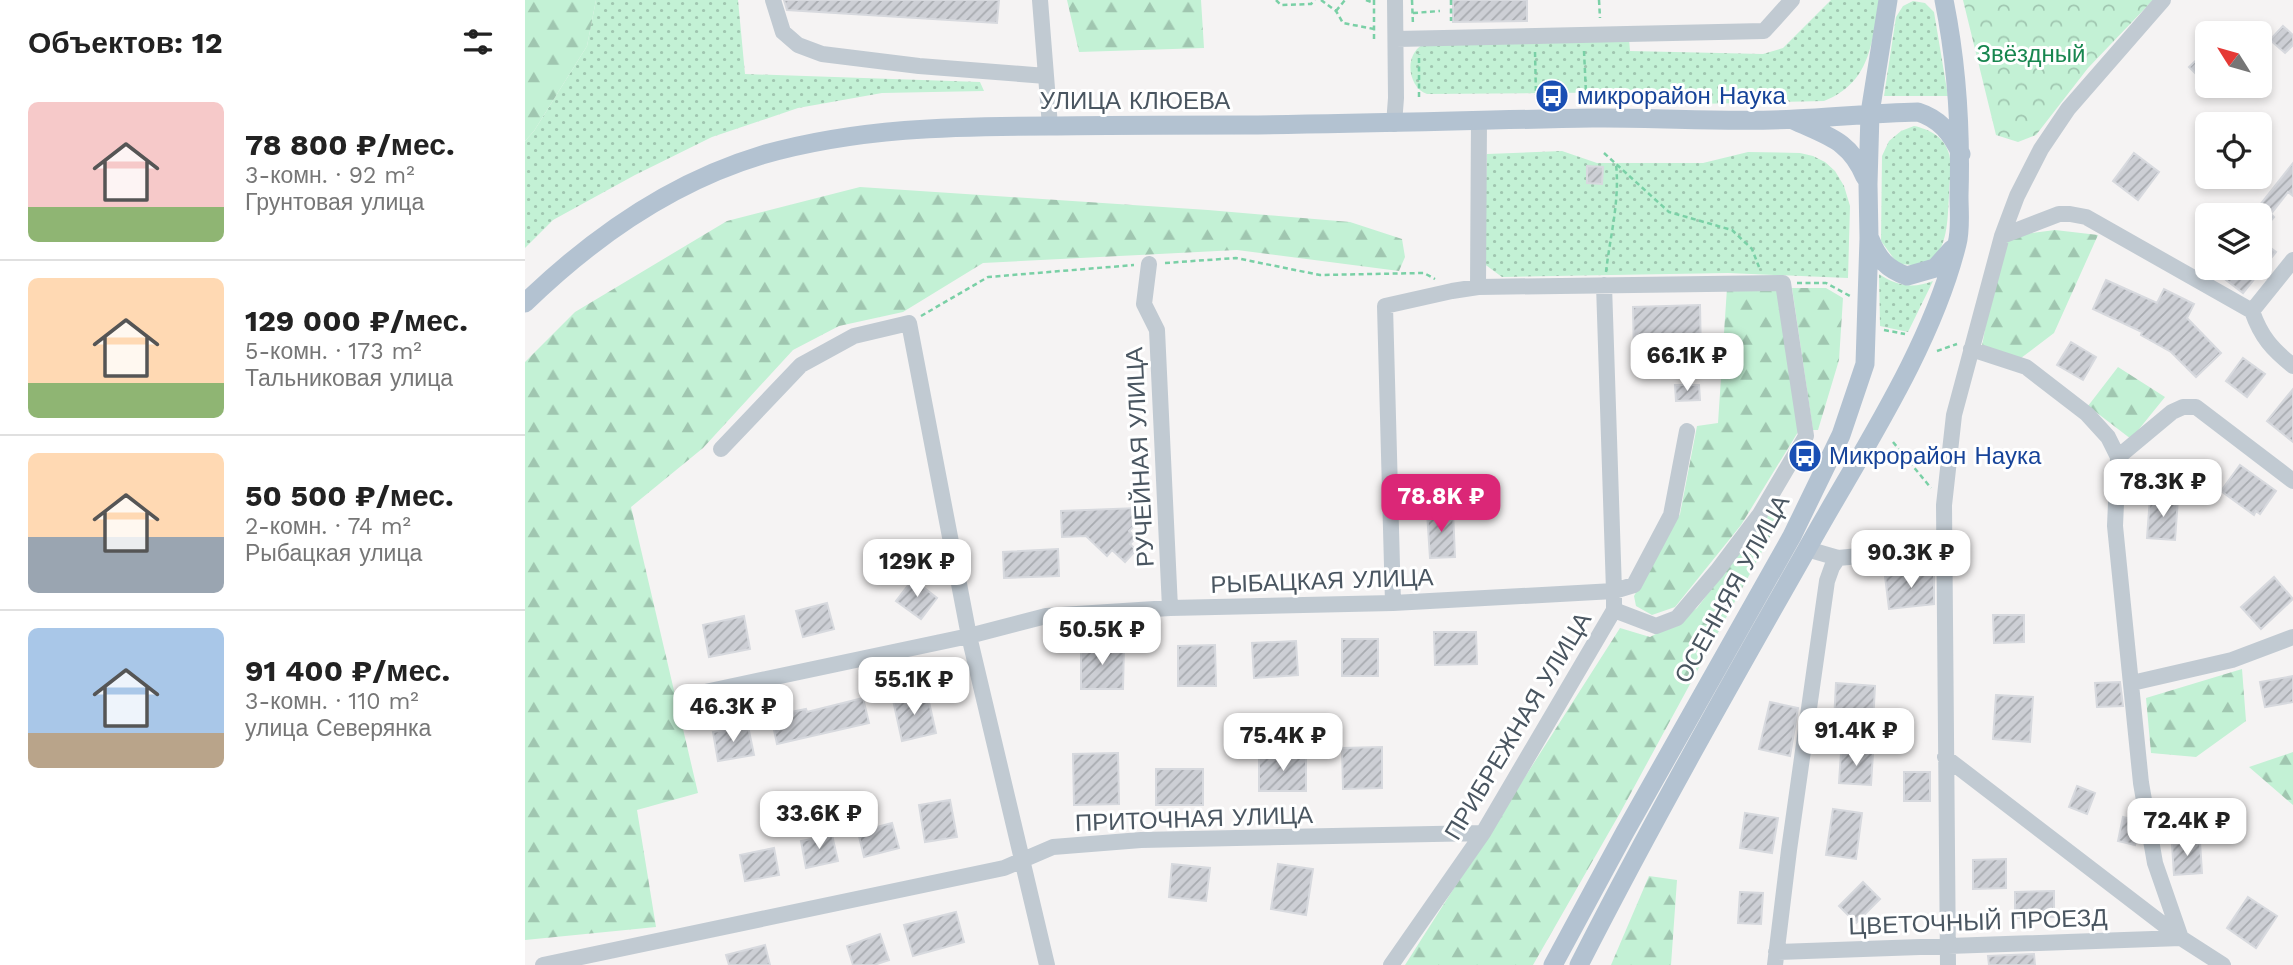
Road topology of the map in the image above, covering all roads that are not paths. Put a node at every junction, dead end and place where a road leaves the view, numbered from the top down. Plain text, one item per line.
1 (773, 0) edge
2 (1040, 0) edge
3 (1395, 0) edge
4 (1792, 0) edge
5 (2163, 0) edge
6 (1943, 3) edge
7 (1889, 4) edge
8 (1395, 39) junction
9 (1046, 76) junction
10 (1870, 113) junction
11 (1793, 119) junction
12 (1479, 120) junction
13 (1394, 124) junction
14 (1050, 126) junction
15 (1961, 154) junction
16 (1868, 184) junction
17 (2002, 236) junction
18 (1869, 238) junction
19 (1958, 241) junction
20 (2293, 260) edge
21 (1149, 264) road end
22 (1604, 285) junction
23 (1478, 287) junction
24 (525, 303) edge
25 (2252, 311) junction
26 (1971, 349) junction
27 (2293, 366) edge
28 (1687, 431) dead end
29 (722, 449) dead end
30 (2118, 457) junction
31 (2293, 481) edge
32 (1944, 548) junction
33 (1807, 549) junction
34 (1838, 558) junction
35 (1614, 591) junction
36 (1393, 603) junction
37 (1170, 608) junction
38 (1614, 610) junction
39 (969, 636) junction
40 (2293, 637) edge
41 (2132, 683) junction
42 (705, 692) dead end
43 (1945, 757) junction
44 (1483, 833) junction
45 (1022, 860) junction
46 (2181, 938) junction
47 (1948, 946) junction
48 (1776, 959) edge
49 (543, 965) edge
50 (1047, 965) edge
51 (1391, 965) edge
52 (1553, 965) edge
53 (1579, 965) edge
54 (1948, 965) edge
55 (2223, 965) edge

1 - 9 street
2 - 9 street
3 - 8 street
4 - 8 street
5 - 17 street
6 - 15 main road, ОСЕННЯЯ УЛИЦА
7 - 10 main road, ОСЕННЯЯ УЛИЦА
8 - 13 street
9 - 14 street
10 - 11 main road, УЛИЦА КЛЮЕВА
10 - 15 main road, УЛИЦА КЛЮЕВА
10 - 16 main road, ОСЕННЯЯ УЛИЦА
11 - 12 main road, УЛИЦА КЛЮЕВА
11 - 16 main road, УЛИЦА КЛЮЕВА
12 - 13 main road, УЛИЦА КЛЮЕВА
12 - 23 street
13 - 14 main road, УЛИЦА КЛЮЕВА
14 - 24 main road, УЛИЦА КЛЮЕВА
15 - 19 main road, ОСЕННЯЯ УЛИЦА
16 - 18 main road, ОСЕННЯЯ УЛИЦА
17 - 25 street
17 - 26 street
18 - 19 main road
18 - 52 main road, ОСЕННЯЯ УЛИЦА
19 - 33 main road, ОСЕННЯЯ УЛИЦА
20 - 25 street
21 - 37 street, РУЧЕЙНАЯ УЛИЦА
22 - 23 street
22 - 35 street
22 - 38 street
23 - 36 street
25 - 27 street
26 - 30 street
26 - 32 street
28 - 35 street, ПРИБРЕЖНАЯ УЛИЦА
29 - 39 street
30 - 31 street
30 - 41 street
32 - 34 street
32 - 43 street
33 - 34 street
33 - 53 main road, ОСЕННЯЯ УЛИЦА
34 - 48 street
35 - 36 street, РЫБАЦКАЯ УЛИЦА
35 - 38 street, ПРИБРЕЖНАЯ УЛИЦА
36 - 37 street, РЫБАЦКАЯ УЛИЦА
37 - 39 street, РЫБАЦКАЯ УЛИЦА
38 - 44 street, ПРИБРЕЖНАЯ УЛИЦА
39 - 42 street, РЫБАЦКАЯ УЛИЦА
39 - 45 street
40 - 41 street
41 - 46 street
43 - 46 street
43 - 47 street
44 - 45 street, ПРИТОЧНАЯ УЛИЦА
44 - 51 street, ПРИБРЕЖНАЯ УЛИЦА
45 - 49 street, ПРИТОЧНАЯ УЛИЦА
45 - 50 street
46 - 47 street, ЦВЕТОЧНЫЙ ПРОЕЗД
46 - 55 street
47 - 48 street, ЦВЕТОЧНЫЙ ПРОЕЗД
47 - 54 street

